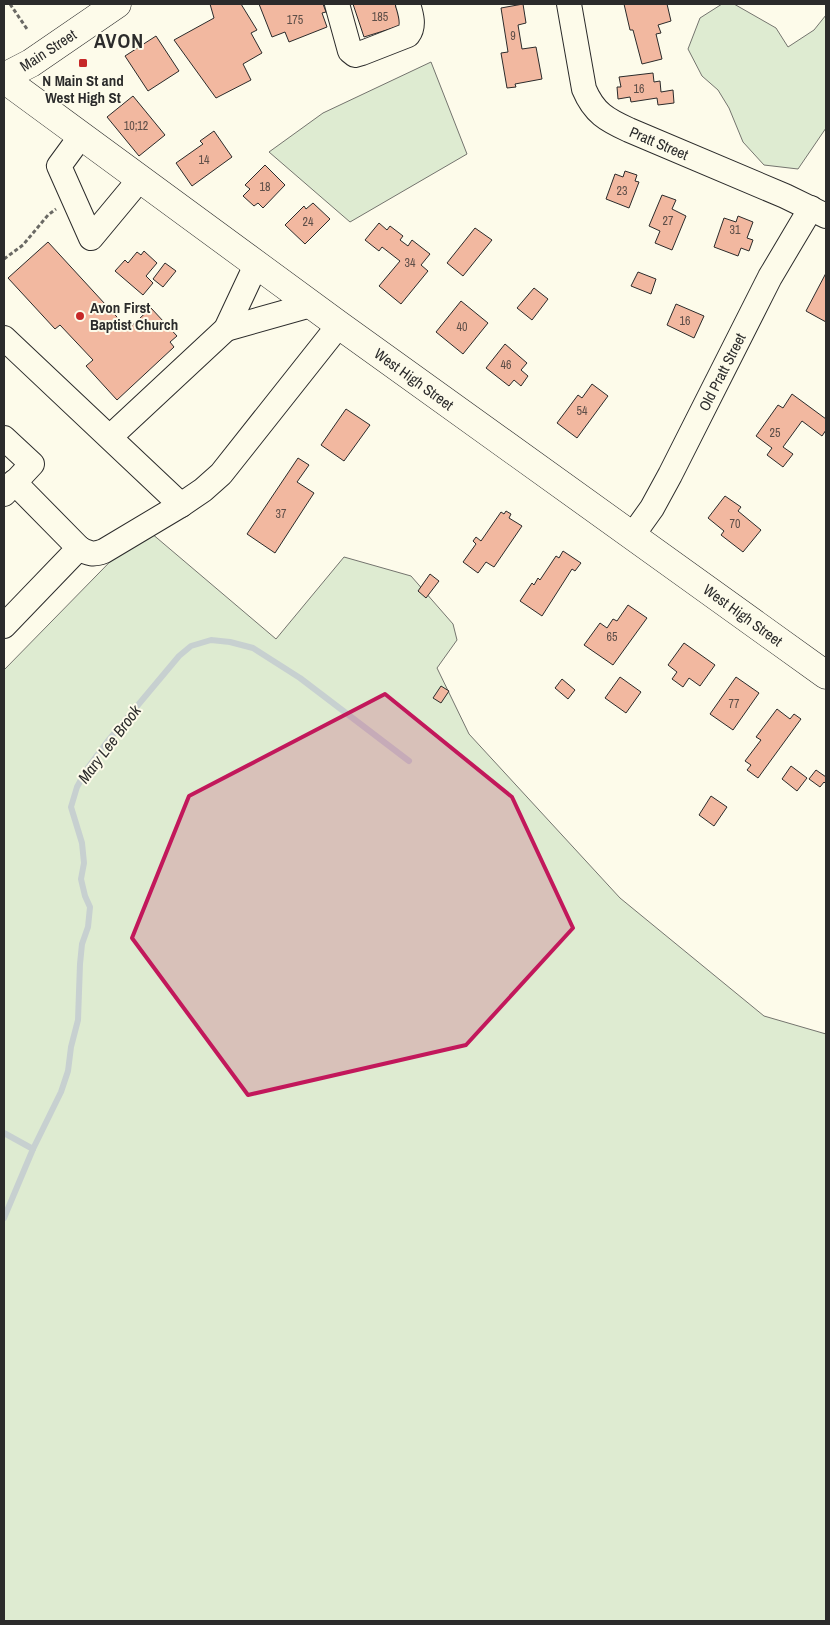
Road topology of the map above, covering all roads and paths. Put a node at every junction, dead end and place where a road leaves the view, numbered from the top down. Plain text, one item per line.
1 (10, 4) edge
2 (116, 4) edge
3 (337, 4) edge
4 (408, 4) edge
5 (569, 4) edge
6 (27, 29) dead end
7 (4, 78) edge
8 (81, 136) junction
9 (140, 179) junction
10 (56, 209) dead end
11 (818, 212) edge
12 (4, 259) edge
13 (256, 264) junction
14 (311, 305) junction
15 (339, 325) junction
16 (226, 329) junction
17 (4, 338) edge
18 (110, 437) junction
19 (4, 438) edge
20 (9, 488) edge
21 (181, 505) junction
22 (632, 536) junction
23 (80, 548) junction
24 (4, 626) edge
25 (826, 675) edge

1 - 6 path
2 - 7 main road, Main Street
3 - 4 street
5 - 11 street, Pratt Street
7 - 8 main road, West High Street
8 - 9 main road, West High Street
8 - 9 street
9 - 13 main road, West High Street
10 - 12 path
11 - 22 street, Old Pratt Street
13 - 14 main road, West High Street
13 - 16 street
14 - 15 main road, West High Street
14 - 16 street
15 - 21 street
15 - 22 main road, West High Street
16 - 18 street
17 - 18 street
18 - 21 street
19 - 20 street
20 - 23 street
21 - 23 street
22 - 25 main road, West High Street
23 - 24 street

